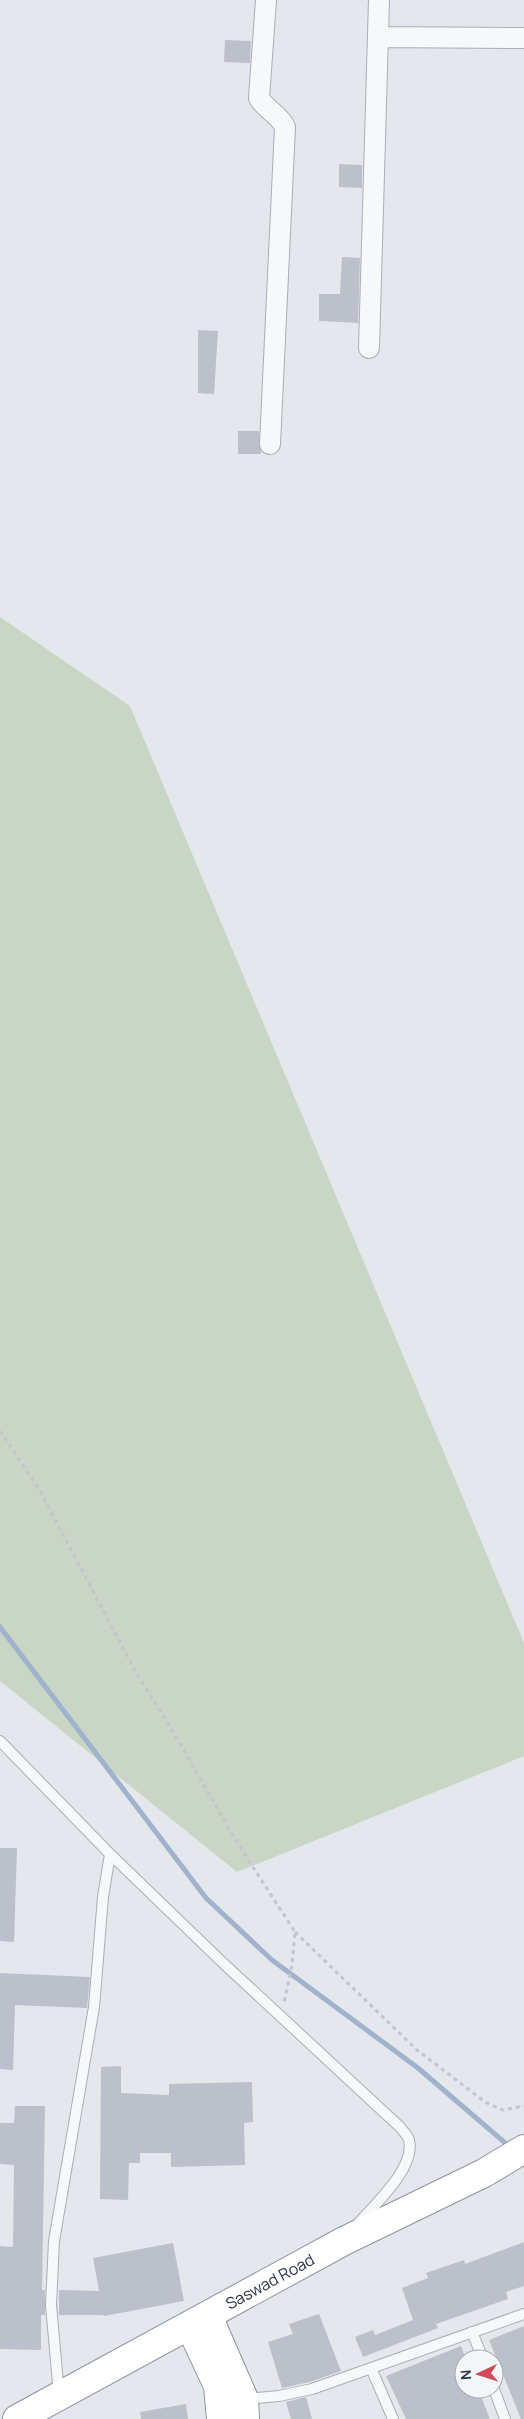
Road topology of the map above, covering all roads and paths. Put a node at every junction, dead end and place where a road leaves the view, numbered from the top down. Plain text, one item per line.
1 (266, 0) edge
2 (379, 0) edge
3 (378, 36) junction
4 (524, 38) edge
5 (368, 348) dead end
6 (270, 444) dead end
7 (0, 1430) edge
8 (0, 1741) edge
9 (110, 1854) junction
10 (295, 1932) junction
11 (286, 1992) dead end
12 (524, 2106) edge
13 (524, 2150) edge
14 (344, 2241) junction
15 (524, 2314) edge
16 (199, 2321) junction
17 (472, 2332) junction
18 (478, 2349) edge
19 (370, 2368) junction
20 (59, 2396) junction
21 (498, 2399) edge
22 (245, 2409) edge
23 (17, 2419) edge
24 (221, 2419) edge
25 (393, 2419) edge
26 (505, 2419) edge

1 - 6 street
2 - 3 street
3 - 4 street
3 - 5 street
7 - 10 path
8 - 9 lane
9 - 14 lane
9 - 20 lane
10 - 11 path
10 - 12 path
13 - 14 highway, Saswad Road
14 - 16 highway, Saswad Road
15 - 17 lane
16 - 20 highway, Saswad Road
16 - 22 highway
16 - 24 highway
17 - 18 lane
17 - 19 lane
19 - 22 lane
19 - 25 lane
20 - 23 highway, Saswad Road
21 - 26 lane

